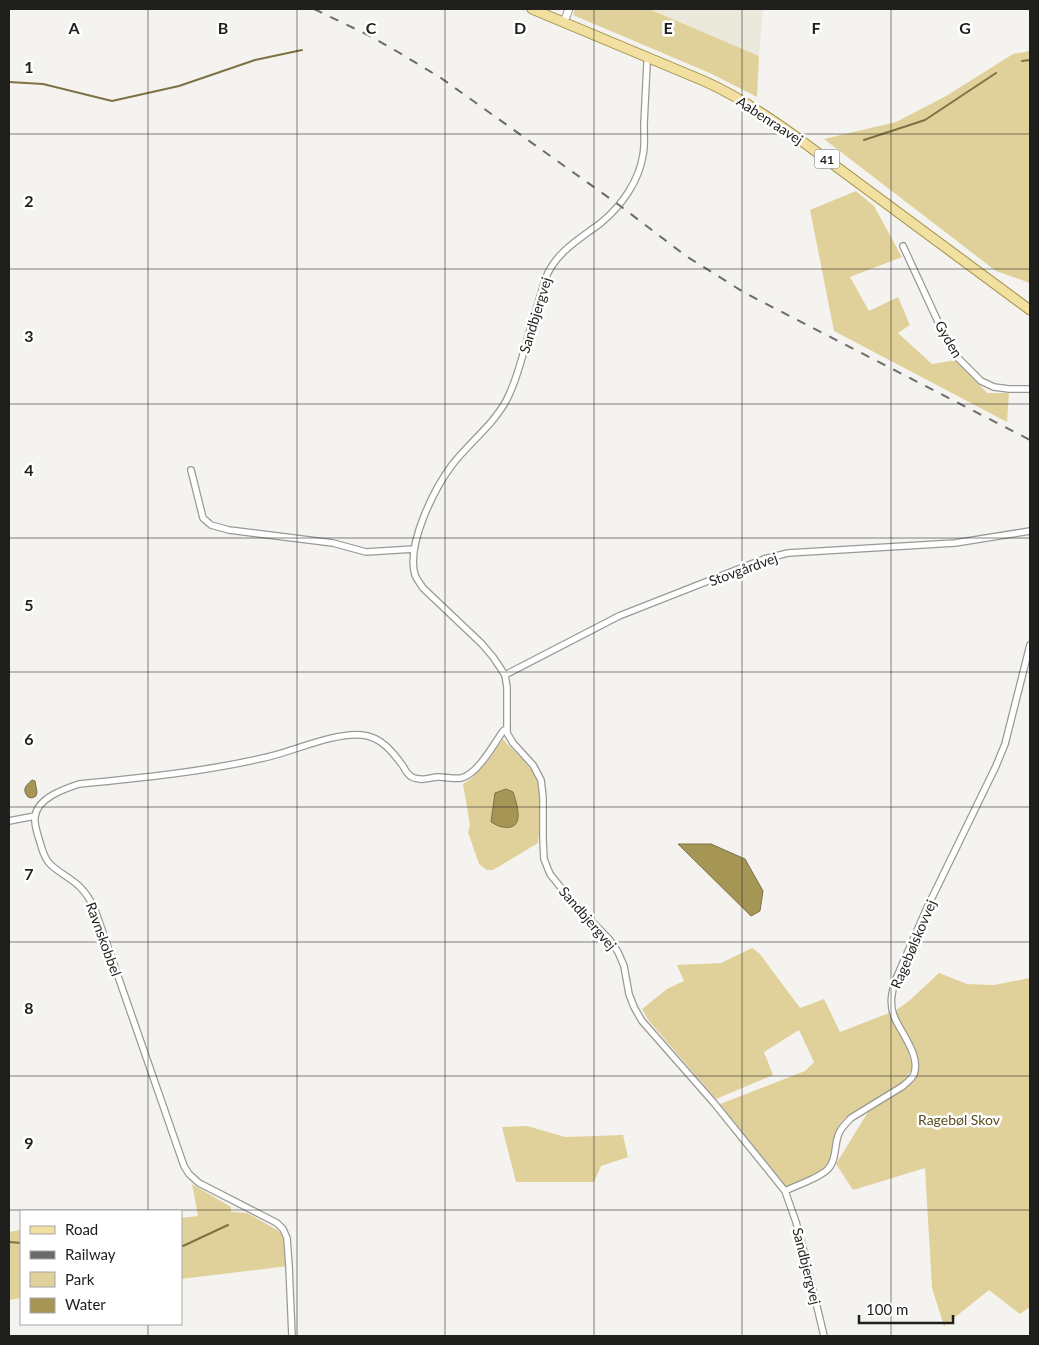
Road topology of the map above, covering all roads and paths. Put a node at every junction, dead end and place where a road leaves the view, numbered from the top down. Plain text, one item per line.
1 (532, 9) edge
2 (569, 9) edge
3 (564, 22) junction
4 (648, 57) junction
5 (903, 246) dead end
6 (1030, 310) edge
7 (1030, 389) edge
8 (190, 470) dead end
9 (1030, 531) edge
10 (414, 549) junction
11 (1030, 645) edge
12 (505, 675) junction
13 (506, 729) junction
14 (35, 816) junction
15 (9, 821) edge
16 (785, 1191) junction
17 (292, 1336) edge
18 (824, 1336) edge

1 - 3 main road, Aabenraavej / 41
2 - 3 street
3 - 4 main road, Aabenraavej / 41
4 - 6 main road, Aabenraavej / 41
4 - 10 street, Sandbjergvej
5 - 7 street, Gyden
8 - 10 street
9 - 12 street, Stovgårdvej
10 - 12 street, Sandbjergvej
11 - 16 street, Ragebølskovvej
12 - 13 street
13 - 14 street
13 - 16 street, Sandbjergvej
14 - 15 street
14 - 17 street, Ravnskobbel
16 - 18 street, Sandbjergvej

